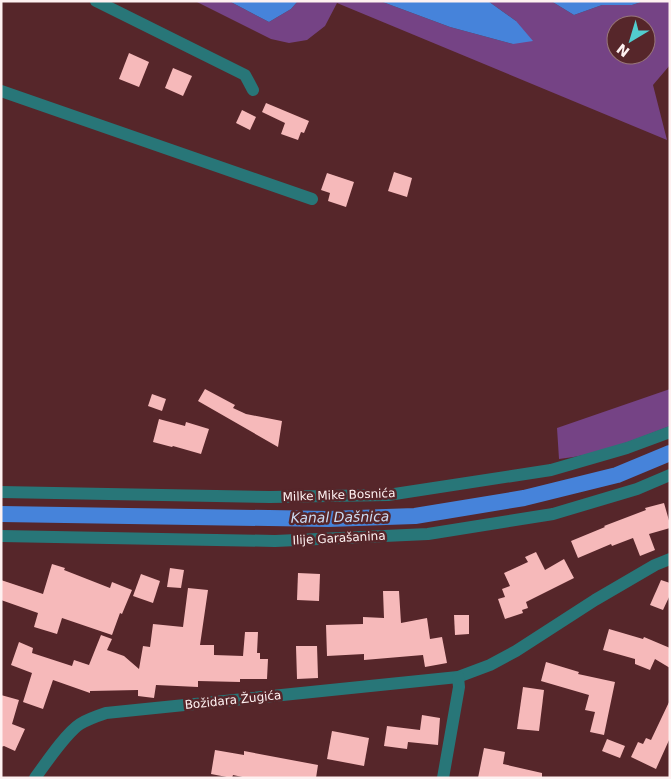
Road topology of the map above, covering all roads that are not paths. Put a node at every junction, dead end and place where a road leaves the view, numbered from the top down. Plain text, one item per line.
1 (96, 1) edge
2 (253, 90) dead end
3 (1, 91) edge
4 (312, 199) dead end
5 (670, 432) edge
6 (670, 475) edge
7 (1, 492) edge
8 (1, 536) edge
9 (670, 559) edge
10 (458, 677) junction
11 (35, 778) edge
12 (443, 778) edge

1 - 2 street
3 - 4 street
5 - 7 street, Milke Mike Bosnića
6 - 8 street, Ilije Garašanina
9 - 10 street, Božidara Žugića
10 - 11 street, Božidara Žugića
10 - 12 street

